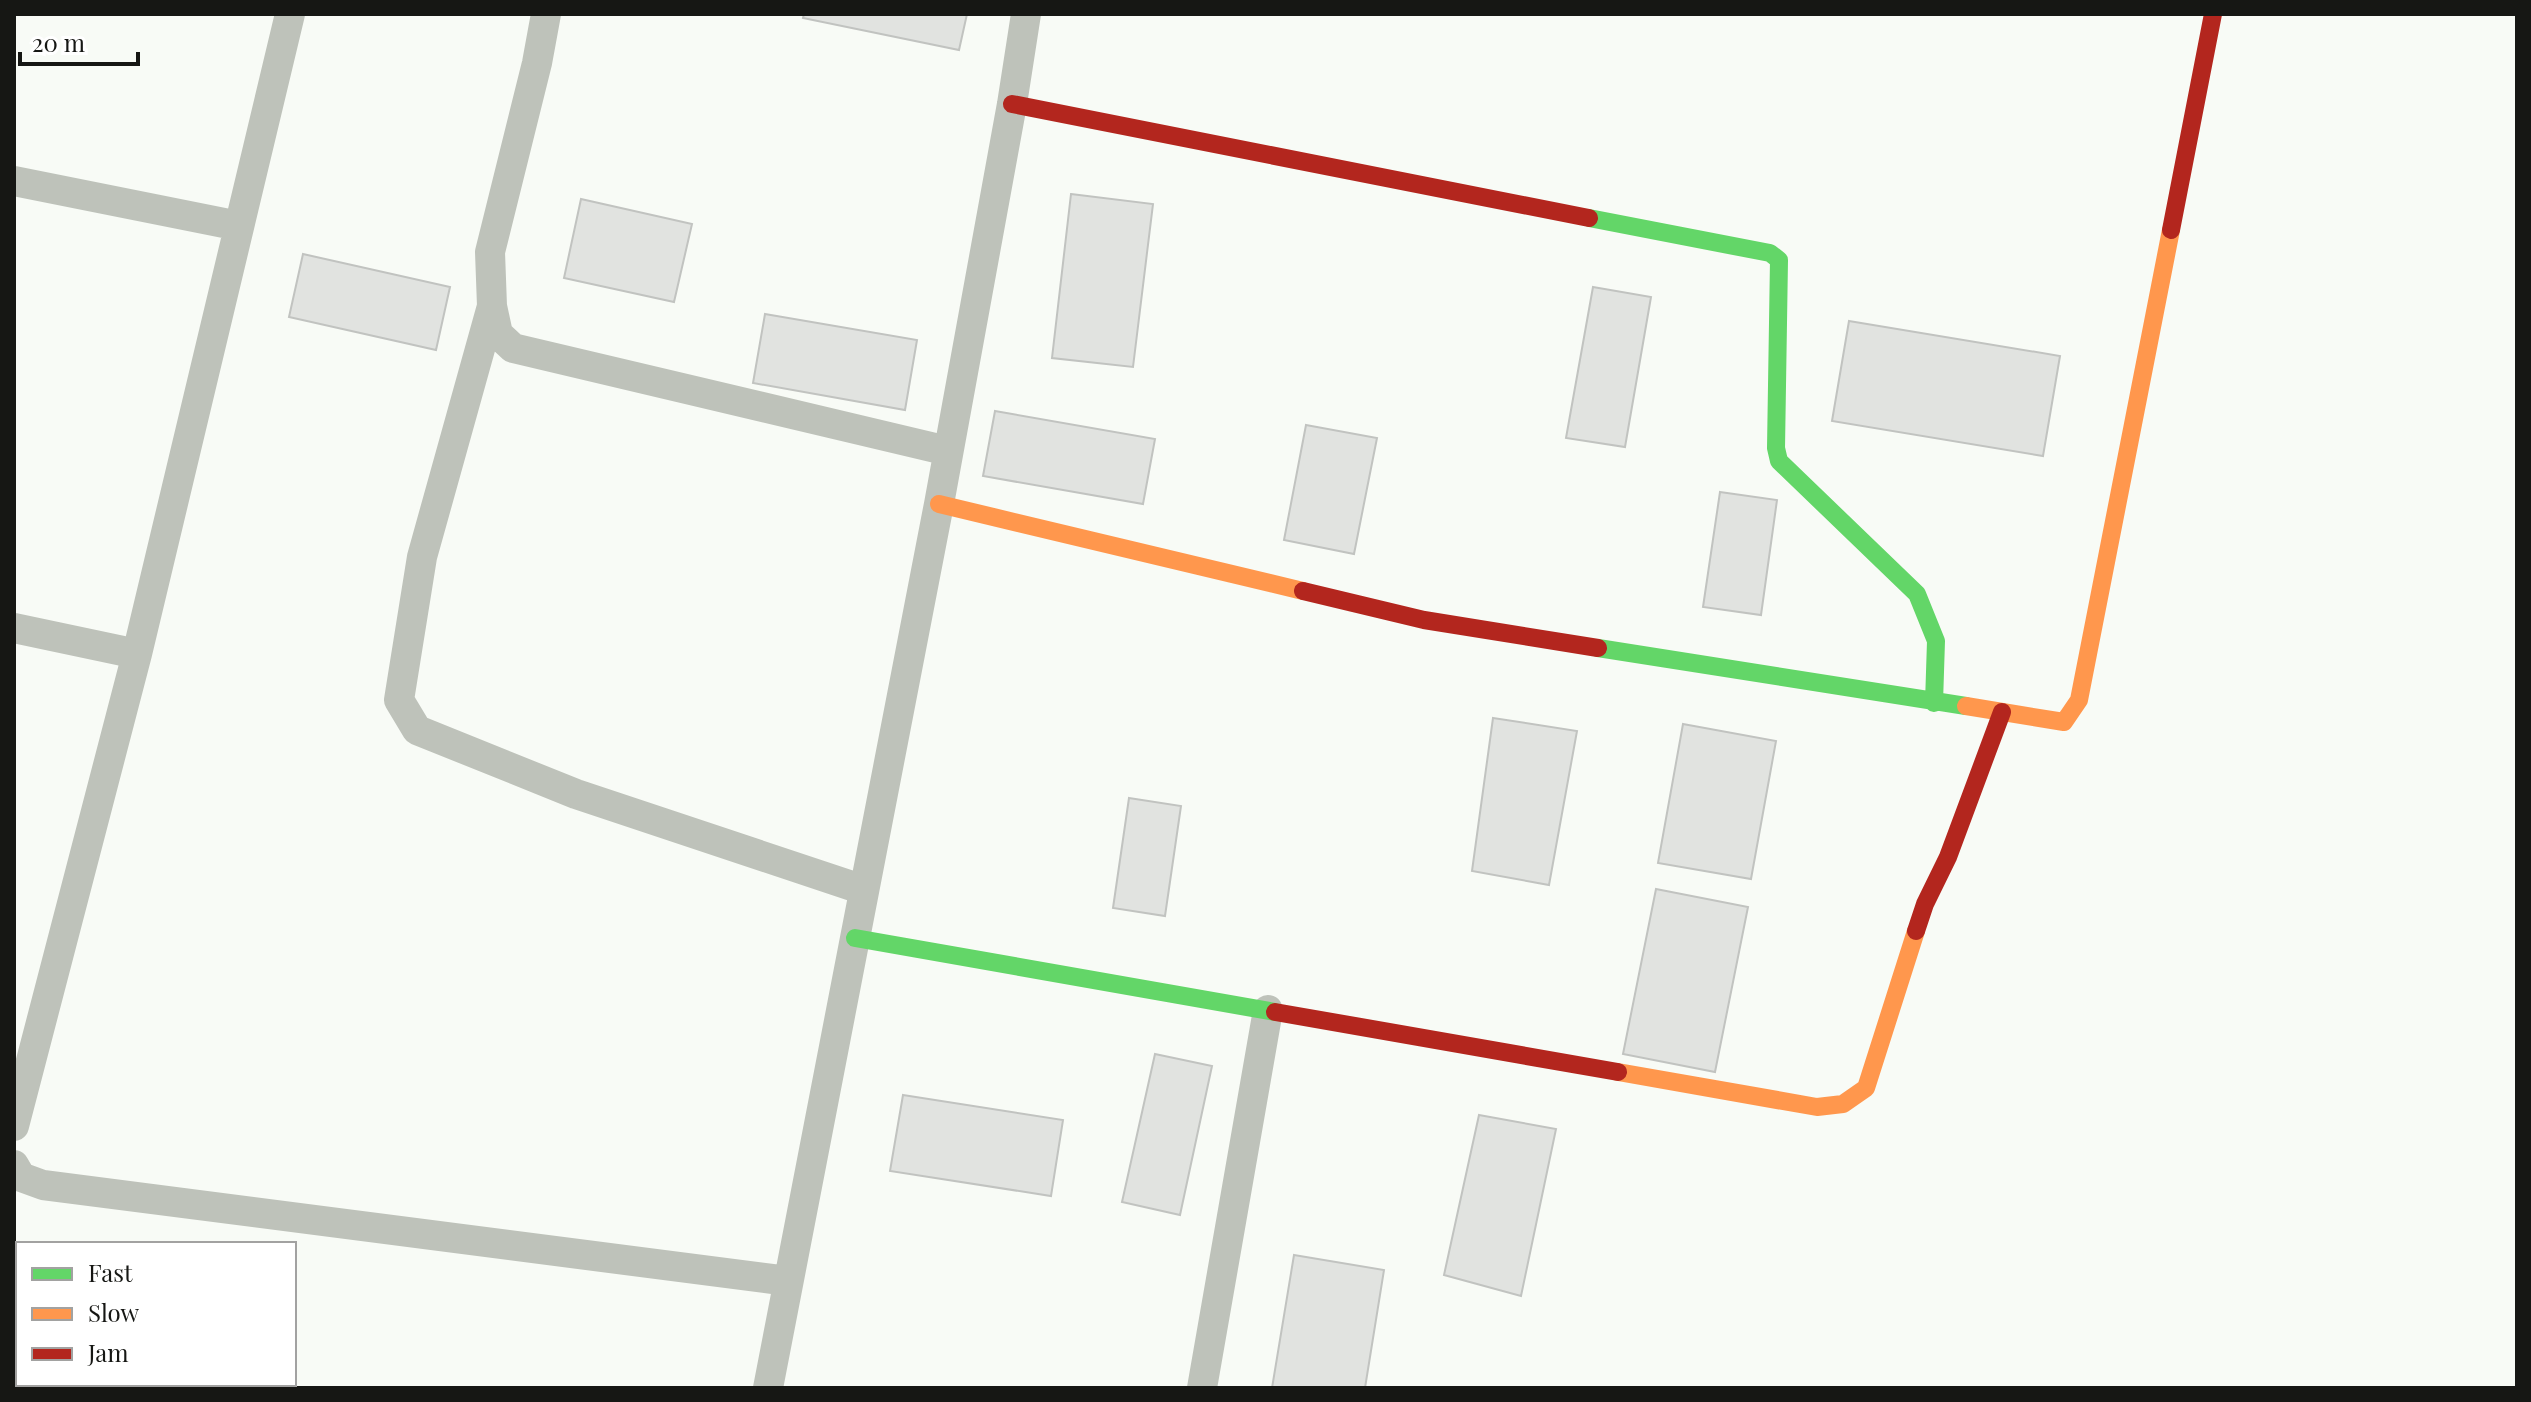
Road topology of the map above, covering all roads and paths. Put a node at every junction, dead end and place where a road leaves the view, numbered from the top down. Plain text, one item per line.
1 (290, 14) edge
2 (546, 14) edge
3 (1026, 14) edge
4 (2213, 14) edge
5 (1012, 104) junction
6 (14, 181) edge
7 (239, 226) junction
8 (492, 306) junction
9 (948, 451) junction
10 (939, 504) junction
11 (14, 628) edge
12 (137, 654) junction
13 (1934, 703) junction
14 (2002, 712) junction
15 (864, 890) junction
16 (855, 938) junction
17 (1268, 1010) junction
18 (14, 1126) edge
19 (14, 1165) edge
20 (788, 1281) junction
21 (768, 1388) edge
22 (1202, 1388) edge

1 - 7 street
2 - 8 street
3 - 5 street
4 - 14 street
5 - 9 street
5 - 13 street
6 - 7 street
7 - 12 street
8 - 9 street
8 - 15 street
9 - 10 street
10 - 13 street
10 - 15 street
11 - 12 street
12 - 18 street
13 - 14 street
14 - 17 street
15 - 16 street
16 - 17 street
16 - 20 street
17 - 22 street
19 - 20 street
20 - 21 street

